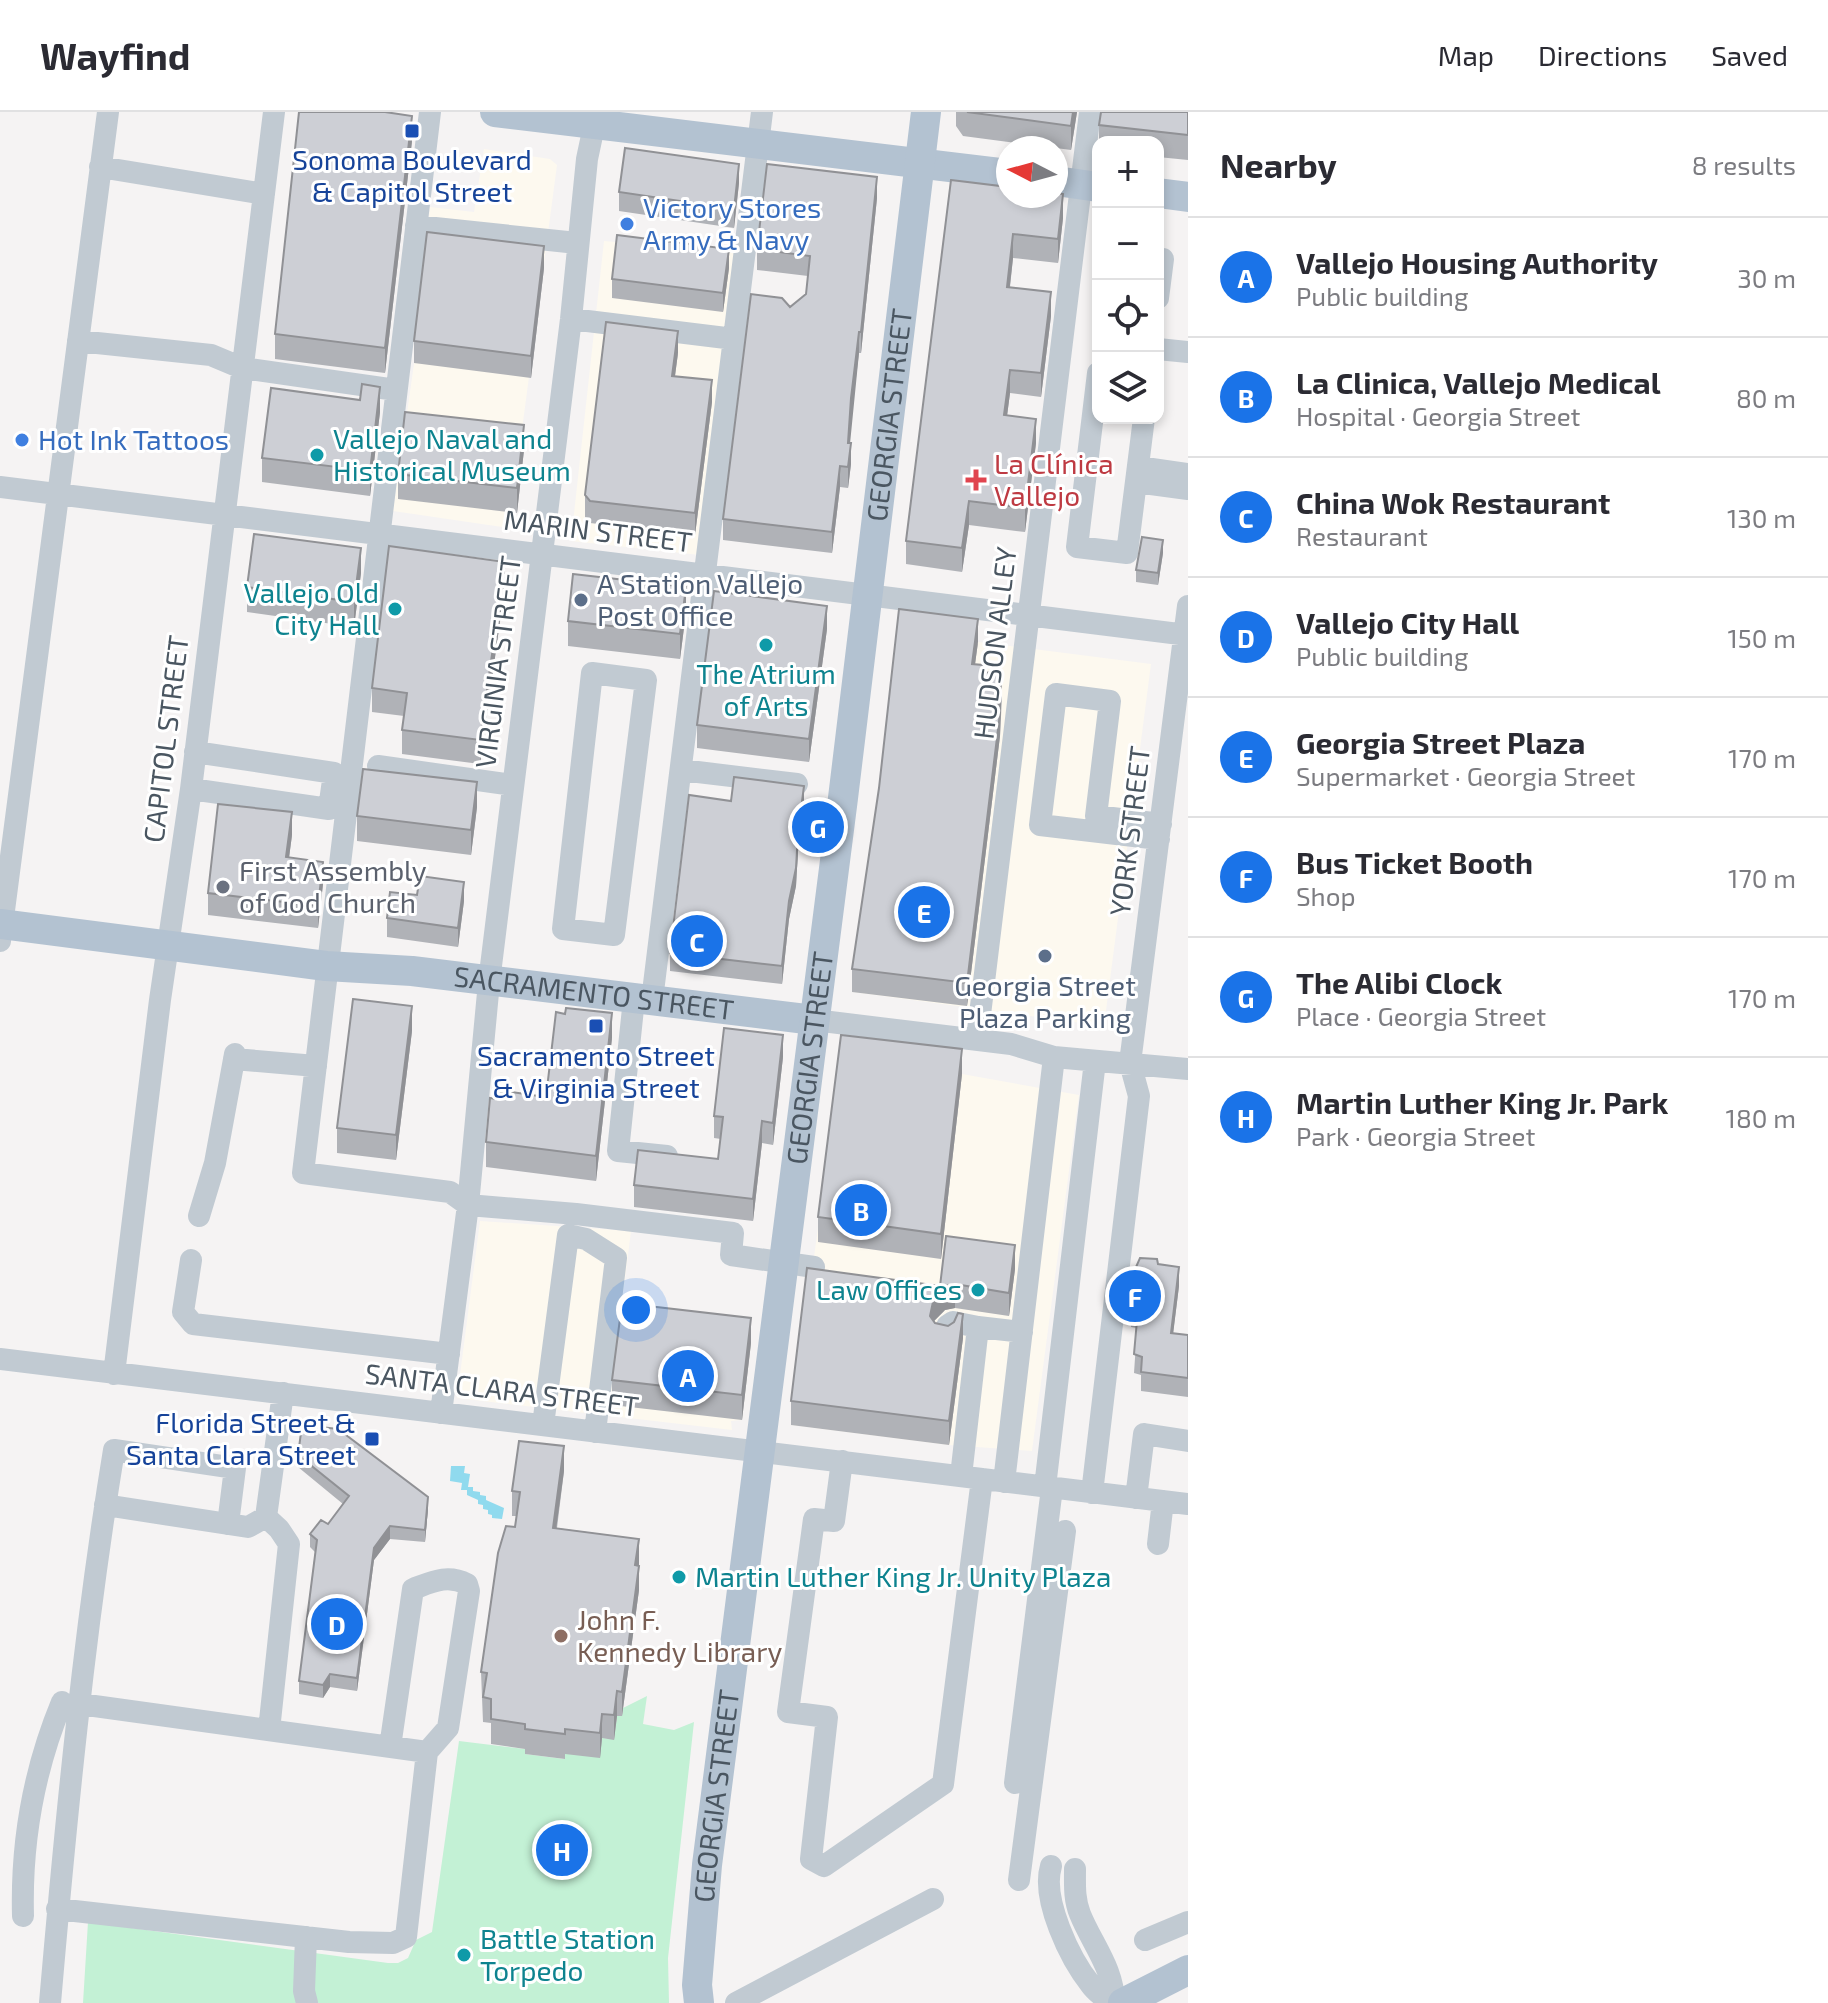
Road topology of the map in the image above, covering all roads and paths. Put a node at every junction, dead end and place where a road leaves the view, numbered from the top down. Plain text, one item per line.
1 (108, 112) edge
2 (274, 112) edge
3 (430, 112) edge
4 (495, 112) edge
5 (762, 112) edge
6 (926, 112) edge
7 (1090, 112) edge
8 (596, 118) edge
9 (758, 145) junction
10 (919, 165) junction
11 (100, 167) junction
12 (996, 173) edge
13 (1078, 184) edge
14 (264, 194) junction
15 (1164, 194) edge
16 (1188, 197) edge
17 (416, 226) junction
18 (577, 243) junction
19 (571, 319) junction
20 (1164, 335) edge
21 (1188, 338) edge
22 (734, 339) junction
23 (78, 341) junction
24 (1164, 350) edge
25 (1188, 352) edge
26 (242, 368) junction
27 (396, 390) junction
28 (1092, 423) edge
29 (1143, 424) edge
30 (1137, 474) junction
31 (1188, 474) edge
32 (0, 487) edge
33 (1188, 489) edge
34 (58, 494) junction
35 (225, 514) junction
36 (378, 534) junction
37 (542, 555) junction
38 (705, 575) junction
39 (867, 596) junction
40 (1188, 606) edge
41 (1028, 617) junction
42 (1187, 635) edge
43 (195, 752) junction
44 (378, 766) dead end
45 (681, 770) junction
46 (797, 784) edge
47 (513, 785) junction
48 (191, 789) junction
49 (574, 821) joint
50 (1160, 832) junction
51 (1, 930) edge
52 (167, 947) junction
53 (326, 966) junction
54 (489, 982) junction
55 (643, 1000) junction
56 (814, 1020) junction
57 (977, 1039) junction
58 (1054, 1057) junction
59 (1095, 1061) junction
60 (1130, 1063) junction
61 (316, 1066) junction
62 (1188, 1069) edge
63 (693, 1159) edge
64 (468, 1205) junction
65 (199, 1216) dead end
66 (191, 1260) dead end
67 (783, 1263) junction
68 (814, 1267) edge
69 (978, 1327) junction
70 (1022, 1332) junction
71 (944, 1337) edge
72 (449, 1354) junction
73 (0, 1359) edge
74 (114, 1374) junction
75 (283, 1393) junction
76 (441, 1413) junction
77 (543, 1425) junction
78 (595, 1432) junction
79 (1188, 1441) edge
80 (759, 1450) junction
81 (842, 1461) junction
82 (982, 1479) junction
83 (1048, 1488) junction
84 (1092, 1493) junction
85 (1136, 1498) junction
86 (1163, 1501) junction
87 (1188, 1504) edge
88 (105, 1505) junction
89 (247, 1523) junction
90 (1065, 1531) dead end
91 (1158, 1544) dead end
92 (71, 1703) junction
93 (269, 1730) junction
94 (390, 1747) junction
95 (427, 1752) junction
96 (1015, 1783) dead end
97 (1051, 1866) dead end
98 (1075, 1869) dead end
99 (1019, 1880) dead end
100 (933, 1899) dead end
101 (57, 1909) junction
102 (23, 1916) dead end
103 (1188, 1922) edge
104 (306, 1937) junction
105 (1145, 1940) dead end
106 (1188, 1970) edge
107 (50, 2003) edge
108 (307, 2003) edge
109 (699, 2003) edge
110 (736, 2003) edge
111 (1112, 2003) edge
112 (1123, 2003) edge

1 - 11 street
2 - 14 street, CAPITOL STREET
3 - 17 street
4 - 8 main road
5 - 9 street
6 - 10 main road, GEORGIA STREET
7 - 13 street, HUDSON ALLEY
8 - 9 main road
8 - 18 street, VIRGINIA STREET
9 - 10 main road
9 - 22 street
10 - 12 main road
10 - 39 main road, GEORGIA STREET
11 - 14 street
11 - 23 street
13 - 41 street, HUDSON ALLEY
14 - 26 street, CAPITOL STREET
15 - 16 main road
17 - 18 street
17 - 27 street
18 - 19 street, VIRGINIA STREET
19 - 22 street
19 - 37 street, VIRGINIA STREET
20 - 21 street
22 - 38 street
23 - 26 street
23 - 34 street
24 - 25 street
26 - 27 street
26 - 35 street, CAPITOL STREET
27 - 36 street
28 - 30 street
29 - 30 street
30 - 31 street
30 - 33 street
32 - 34 street, MARIN STREET
34 - 35 street, MARIN STREET
34 - 51 street
35 - 36 street, MARIN STREET
35 - 43 street, CAPITOL STREET
36 - 37 street, MARIN STREET
36 - 53 street
37 - 38 street, MARIN STREET
37 - 47 street, VIRGINIA STREET
38 - 39 street, MARIN STREET
38 - 45 street
39 - 41 street, MARIN STREET
39 - 56 main road, GEORGIA STREET
40 - 42 street, YORK STREET
41 - 42 street, MARIN STREET
41 - 57 street, HUDSON ALLEY
42 - 50 street, YORK STREET
43 - 48 street, CAPITOL STREET
43 - 48 street
44 - 47 street
45 - 46 street
45 - 55 street
47 - 54 street, VIRGINIA STREET
48 - 52 street, CAPITOL STREET
49 - 49 street
50 - 50 street
50 - 60 street, YORK STREET
51 - 52 main road, SACRAMENTO STREET
52 - 53 main road, SACRAMENTO STREET
52 - 74 street, CAPITOL STREET
53 - 54 main road, SACRAMENTO STREET
53 - 61 street
54 - 55 main road, SACRAMENTO STREET
54 - 64 street, VIRGINIA STREET
55 - 56 main road, SACRAMENTO STREET
55 - 63 street
56 - 57 street, SACRAMENTO STREET
56 - 67 main road, GEORGIA STREET
57 - 58 street, SACRAMENTO STREET
58 - 59 street, SACRAMENTO STREET
58 - 70 street
59 - 60 street, SACRAMENTO STREET
59 - 83 street
60 - 62 street, SACRAMENTO STREET
60 - 84 street, YORK STREET
61 - 64 street
61 - 65 street
64 - 67 street
64 - 72 street, VIRGINIA STREET
66 - 72 street
67 - 68 street
67 - 80 main road, GEORGIA STREET
69 - 70 street
69 - 71 street
69 - 82 street
70 - 82 street
72 - 76 street, VIRGINIA STREET
73 - 74 street, SANTA CLARA STREET
74 - 75 street, SANTA CLARA STREET
75 - 76 street, SANTA CLARA STREET
75 - 89 street
76 - 77 street, SANTA CLARA STREET
77 - 78 street, SANTA CLARA STREET
77 - 78 street
78 - 80 street, SANTA CLARA STREET
79 - 85 street
80 - 81 street, SANTA CLARA STREET
80 - 109 main road, GEORGIA STREET
81 - 82 street, SANTA CLARA STREET
81 - 82 street
82 - 83 street, SANTA CLARA STREET
83 - 84 street, SANTA CLARA STREET
83 - 96 street
84 - 85 street, SANTA CLARA STREET
85 - 86 street, SANTA CLARA STREET
86 - 87 street, SANTA CLARA STREET
86 - 91 street
88 - 89 street
88 - 89 street
88 - 92 street
89 - 93 street
90 - 99 street
92 - 93 street
92 - 101 street
92 - 102 street
93 - 94 street
94 - 95 street
94 - 95 street
95 - 104 street
97 - 111 street
98 - 111 street
100 - 110 street
101 - 104 street
101 - 107 street
103 - 105 street
104 - 108 street
106 - 112 main road

